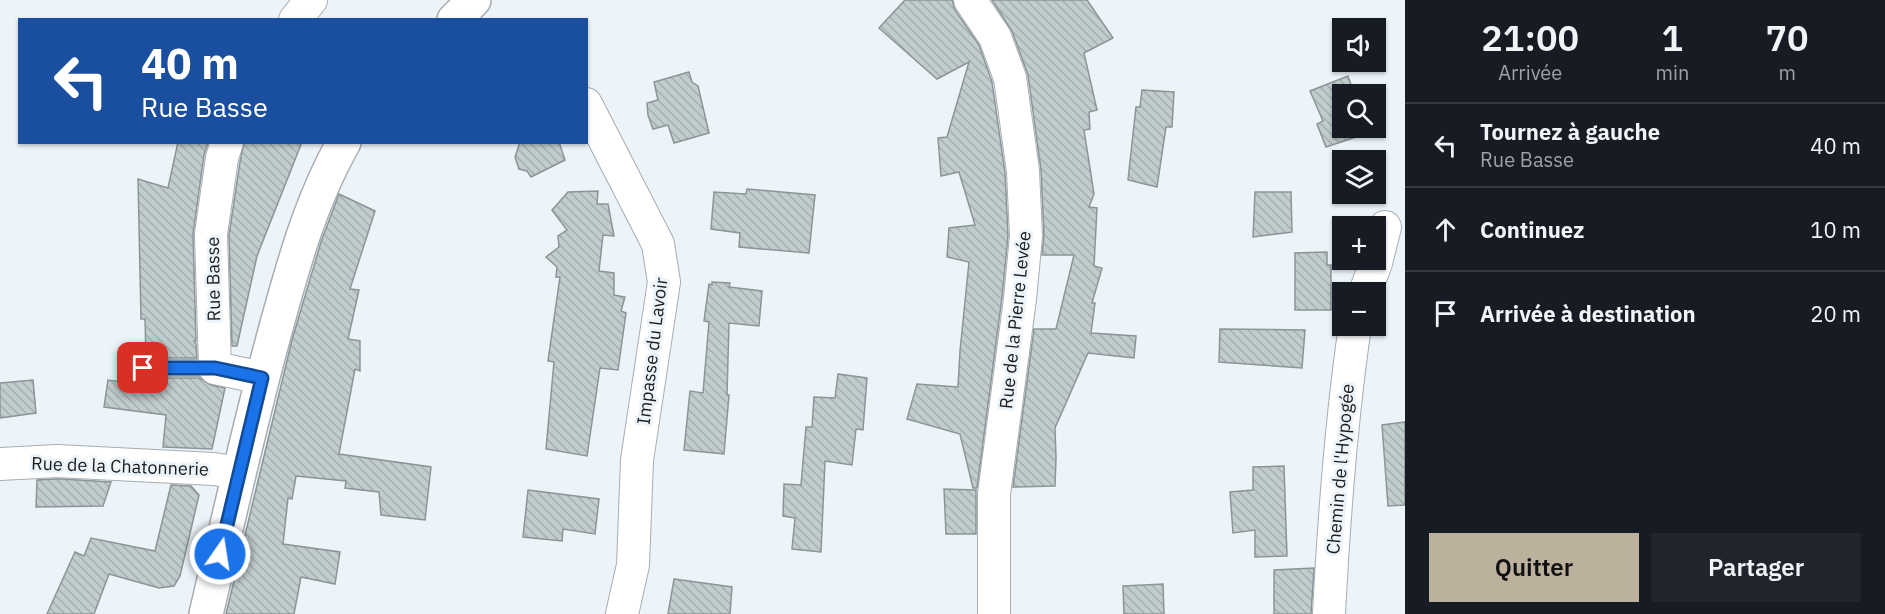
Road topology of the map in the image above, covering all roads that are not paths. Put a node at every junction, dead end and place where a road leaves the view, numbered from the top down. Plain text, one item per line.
1 (311, 0) edge
2 (474, 0) edge
3 (970, 0) edge
4 (297, 18) edge
5 (456, 18) edge
6 (588, 108) edge
7 (226, 144) edge
8 (343, 144) edge
9 (1354, 336) edge
10 (143, 368) dead end
11 (215, 368) junction
12 (262, 378) junction
13 (0, 464) edge
14 (239, 474) junction
15 (206, 614) edge
16 (622, 614) edge
17 (994, 614) edge
18 (1329, 614) edge

1 - 4 street
2 - 5 main road
3 - 17 street, Rue de la Pierre Levée
6 - 16 street, Impasse du Lavoir
7 - 11 street, Rue Basse
8 - 12 main road
9 - 18 street, Chemin de l'Hypogée
10 - 11 lane
11 - 12 street
12 - 14 main road
13 - 14 street, Rue de la Chatonnerie
14 - 15 main road

